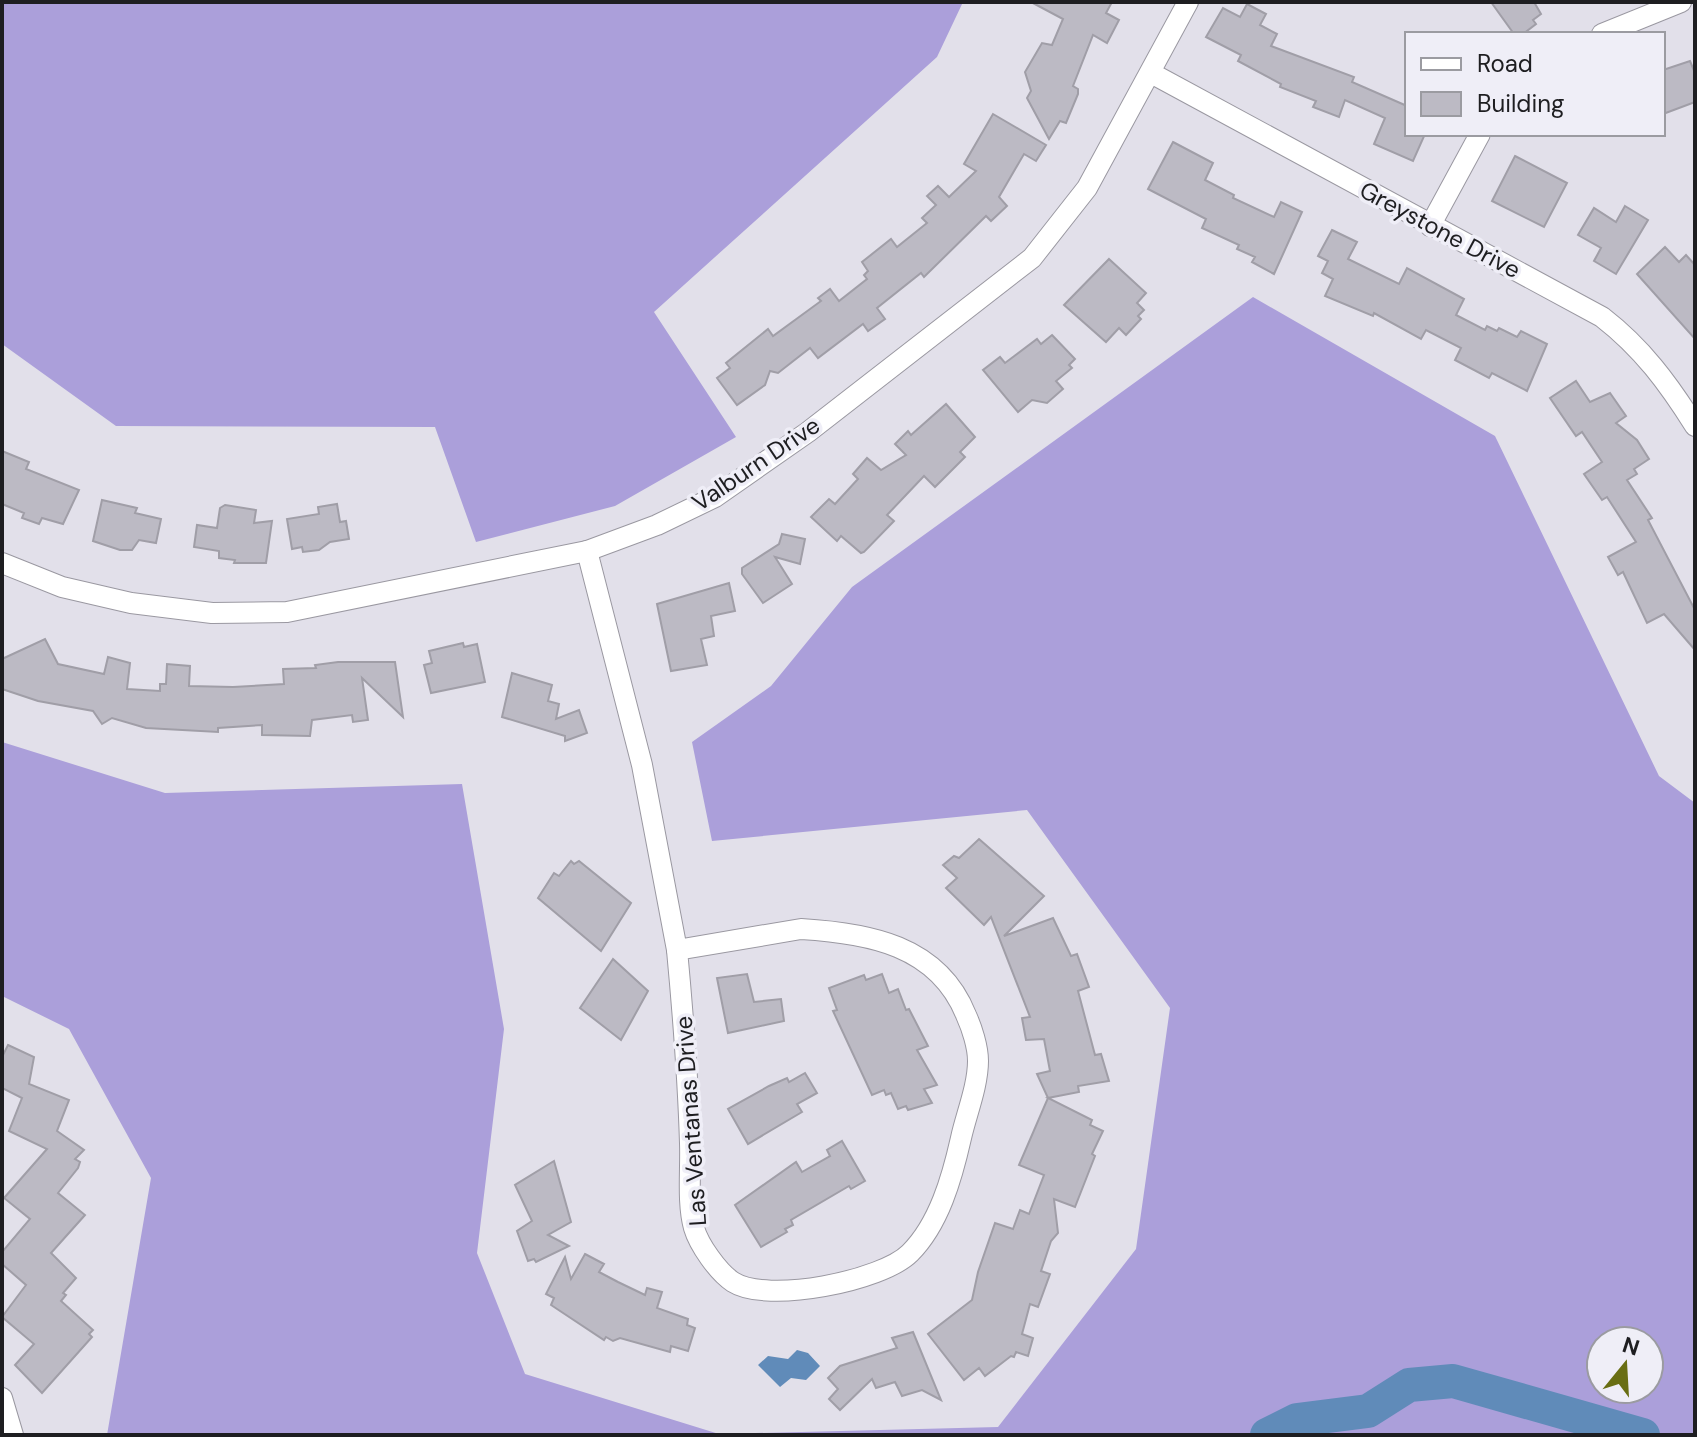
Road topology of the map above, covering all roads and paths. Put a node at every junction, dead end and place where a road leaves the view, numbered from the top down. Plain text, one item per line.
1 (1188, 2) edge
2 (1681, 2) edge
3 (1607, 32) edge
4 (1151, 73) junction
5 (1479, 136) edge
6 (1430, 226) junction
7 (1695, 426) edge
8 (587, 551) junction
9 (2, 563) edge
10 (677, 950) junction
11 (2, 1398) edge
12 (13, 1435) edge

1 - 4 street, Valburn Drive
2 - 3 street
4 - 6 street, Greystone Drive
4 - 8 street, Valburn Drive
5 - 6 street
6 - 7 street, Greystone Drive
8 - 9 street, Valburn Drive
8 - 10 street, Las Ventanas Drive
10 - 10 street, Las Ventanas Drive
11 - 12 street

